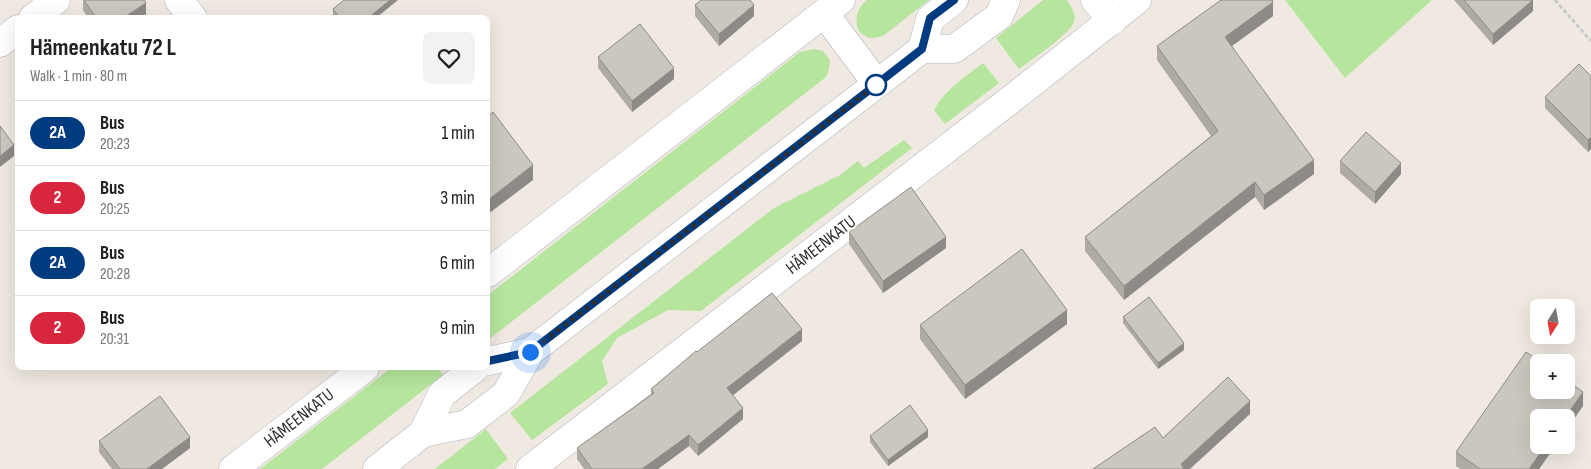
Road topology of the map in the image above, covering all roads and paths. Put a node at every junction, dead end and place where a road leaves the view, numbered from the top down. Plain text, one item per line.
1 (56, 0) edge
2 (179, 0) edge
3 (954, 0) edge
4 (1006, 0) edge
5 (1095, 0) edge
6 (1137, 0) edge
7 (1555, 0) edge
8 (833, 7) edge
9 (37, 15) edge
10 (191, 15) edge
11 (1112, 21) junction
12 (15, 31) edge
13 (1591, 41) edge
14 (0, 43) edge
15 (922, 49) junction
16 (877, 84) junction
17 (490, 271) edge
18 (530, 352) junction
19 (490, 361) edge
20 (362, 370) edge
21 (472, 370) edge
22 (423, 433) junction
23 (536, 467) edge
24 (233, 469) edge
25 (377, 469) edge

1 - 9 street
2 - 10 street
3 - 15 street
4 - 15 street
5 - 11 street
6 - 11 street, HÄMEENKATU
7 - 13 path
8 - 16 street
8 - 17 street
11 - 23 street, HÄMEENKATU
12 - 14 street
15 - 16 street
16 - 18 street
18 - 19 street
18 - 22 street
20 - 24 street, HÄMEENKATU
21 - 22 street
22 - 25 street

